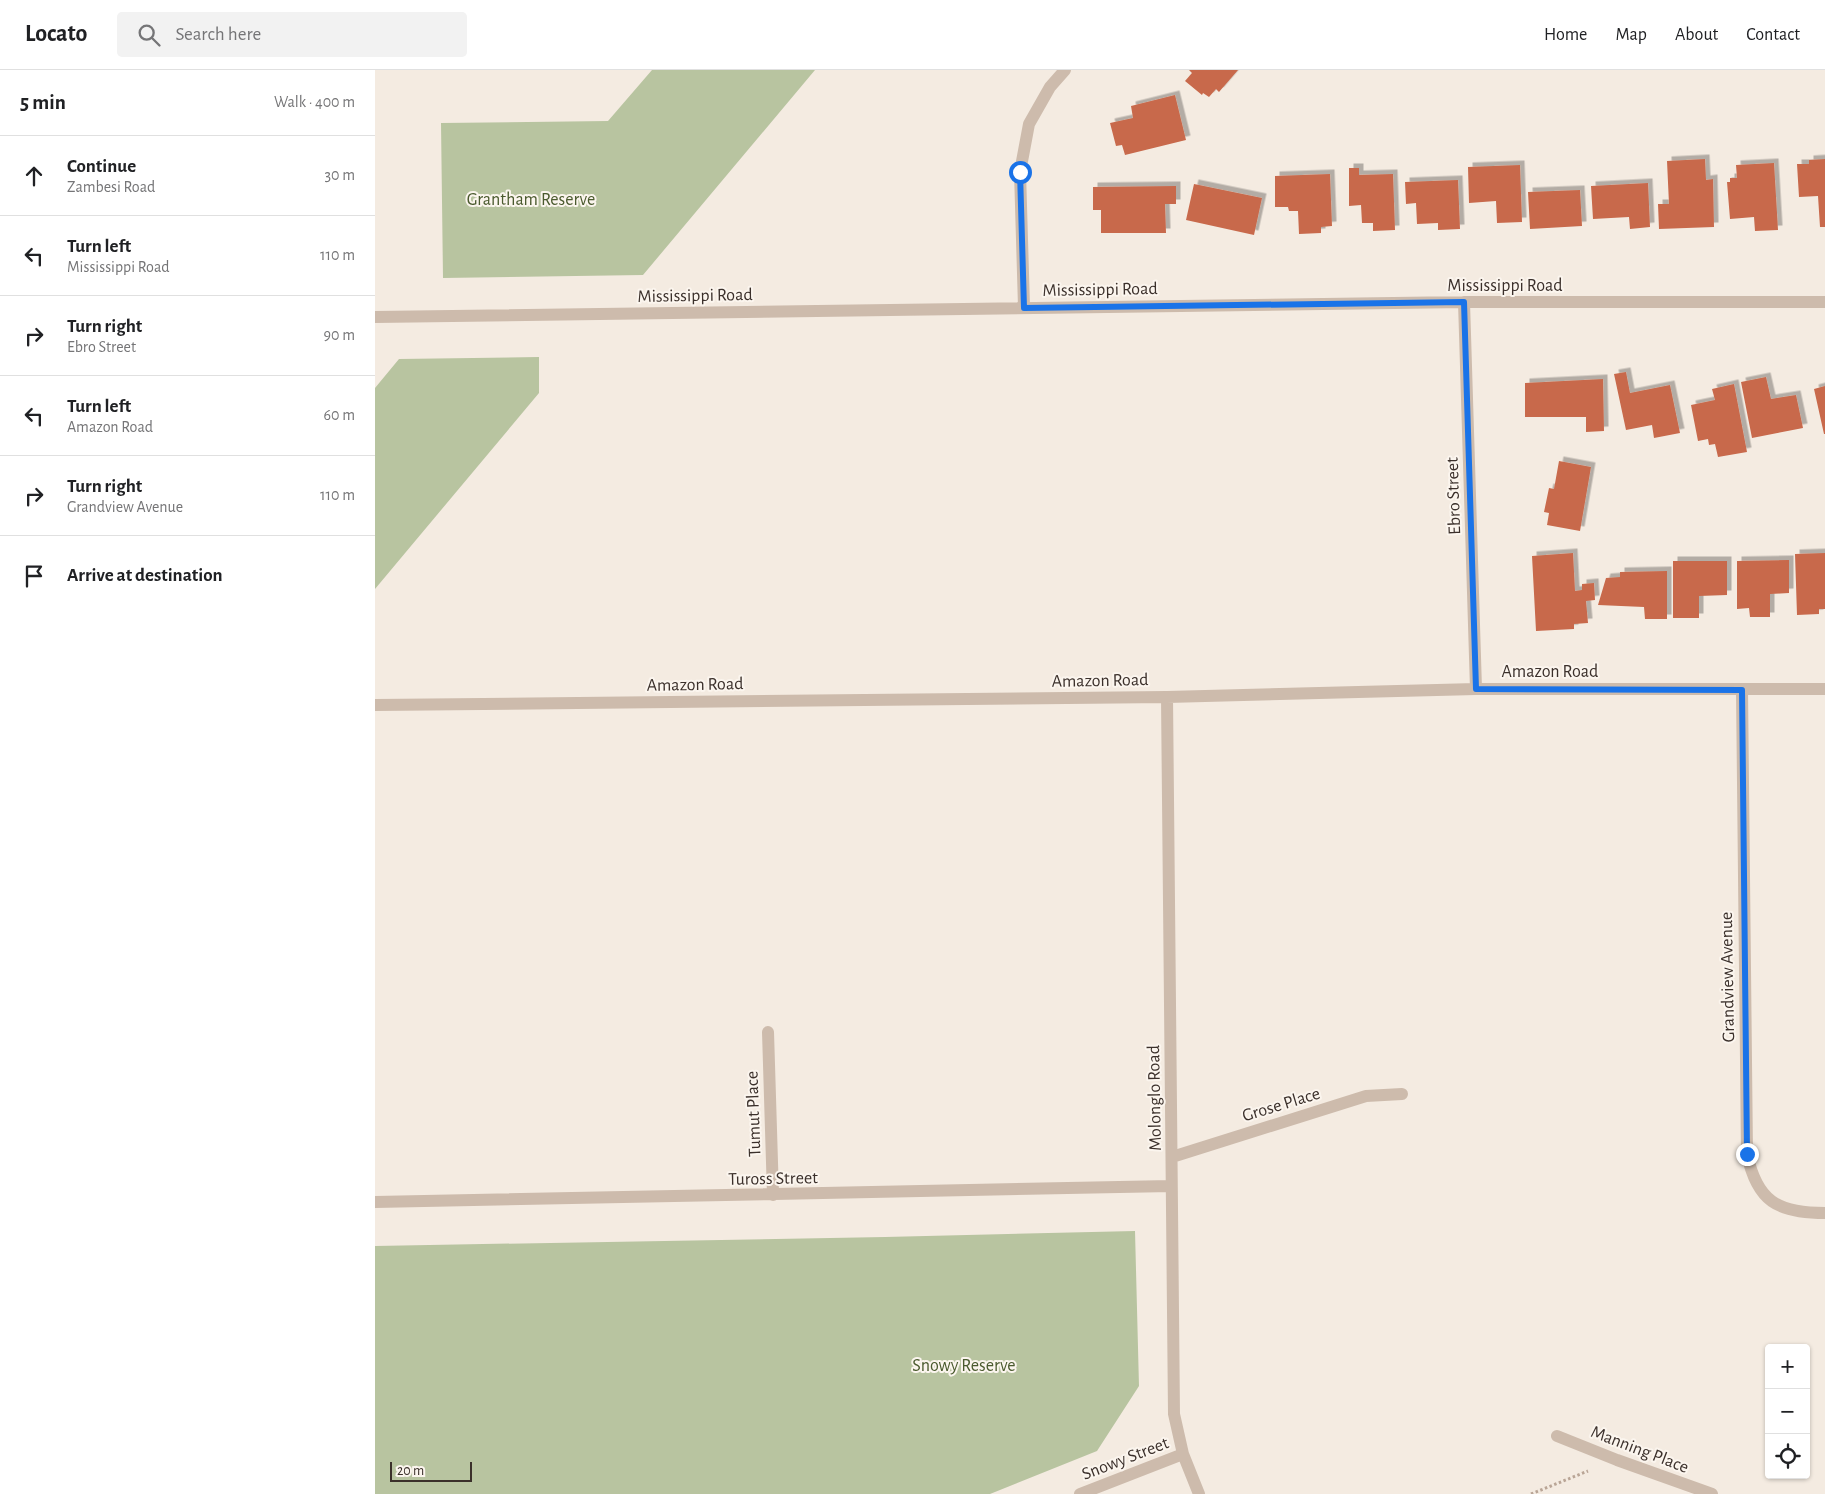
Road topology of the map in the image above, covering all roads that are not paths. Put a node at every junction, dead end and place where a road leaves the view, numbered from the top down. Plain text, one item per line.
1 (1065, 70) edge
2 (1464, 302) junction
3 (1825, 302) edge
4 (1024, 308) junction
5 (375, 317) edge
6 (1476, 689) junction
7 (1825, 689) edge
8 (1742, 690) junction
9 (1167, 697) junction
10 (375, 705) edge
11 (768, 1032) dead end
12 (1402, 1094) dead end
13 (1172, 1157) junction
14 (1171, 1186) junction
15 (773, 1195) junction
16 (375, 1202) edge
17 (1825, 1213) edge
18 (1557, 1436) dead end
19 (1183, 1454) junction
20 (1080, 1494) edge
21 (1199, 1494) edge
22 (1712, 1494) edge

1 - 4 street
2 - 3 street, Mississippi Road
2 - 4 street, Mississippi Road
2 - 6 street, Ebro Street
4 - 5 street, Mississippi Road
6 - 8 street, Amazon Road
6 - 9 street, Amazon Road
7 - 8 street, Amazon Road
8 - 17 street, Grandview Avenue
9 - 10 street, Amazon Road
9 - 13 street, Molonglo Road
11 - 15 street, Tumut Place
12 - 13 street, Grose Place
13 - 14 street, Molonglo Road
14 - 15 street, Tuross Street
14 - 19 street, Molonglo Road
15 - 16 street, Tuross Street
18 - 22 street, Manning Place
19 - 20 street, Snowy Street
19 - 21 street, Molonglo Road

